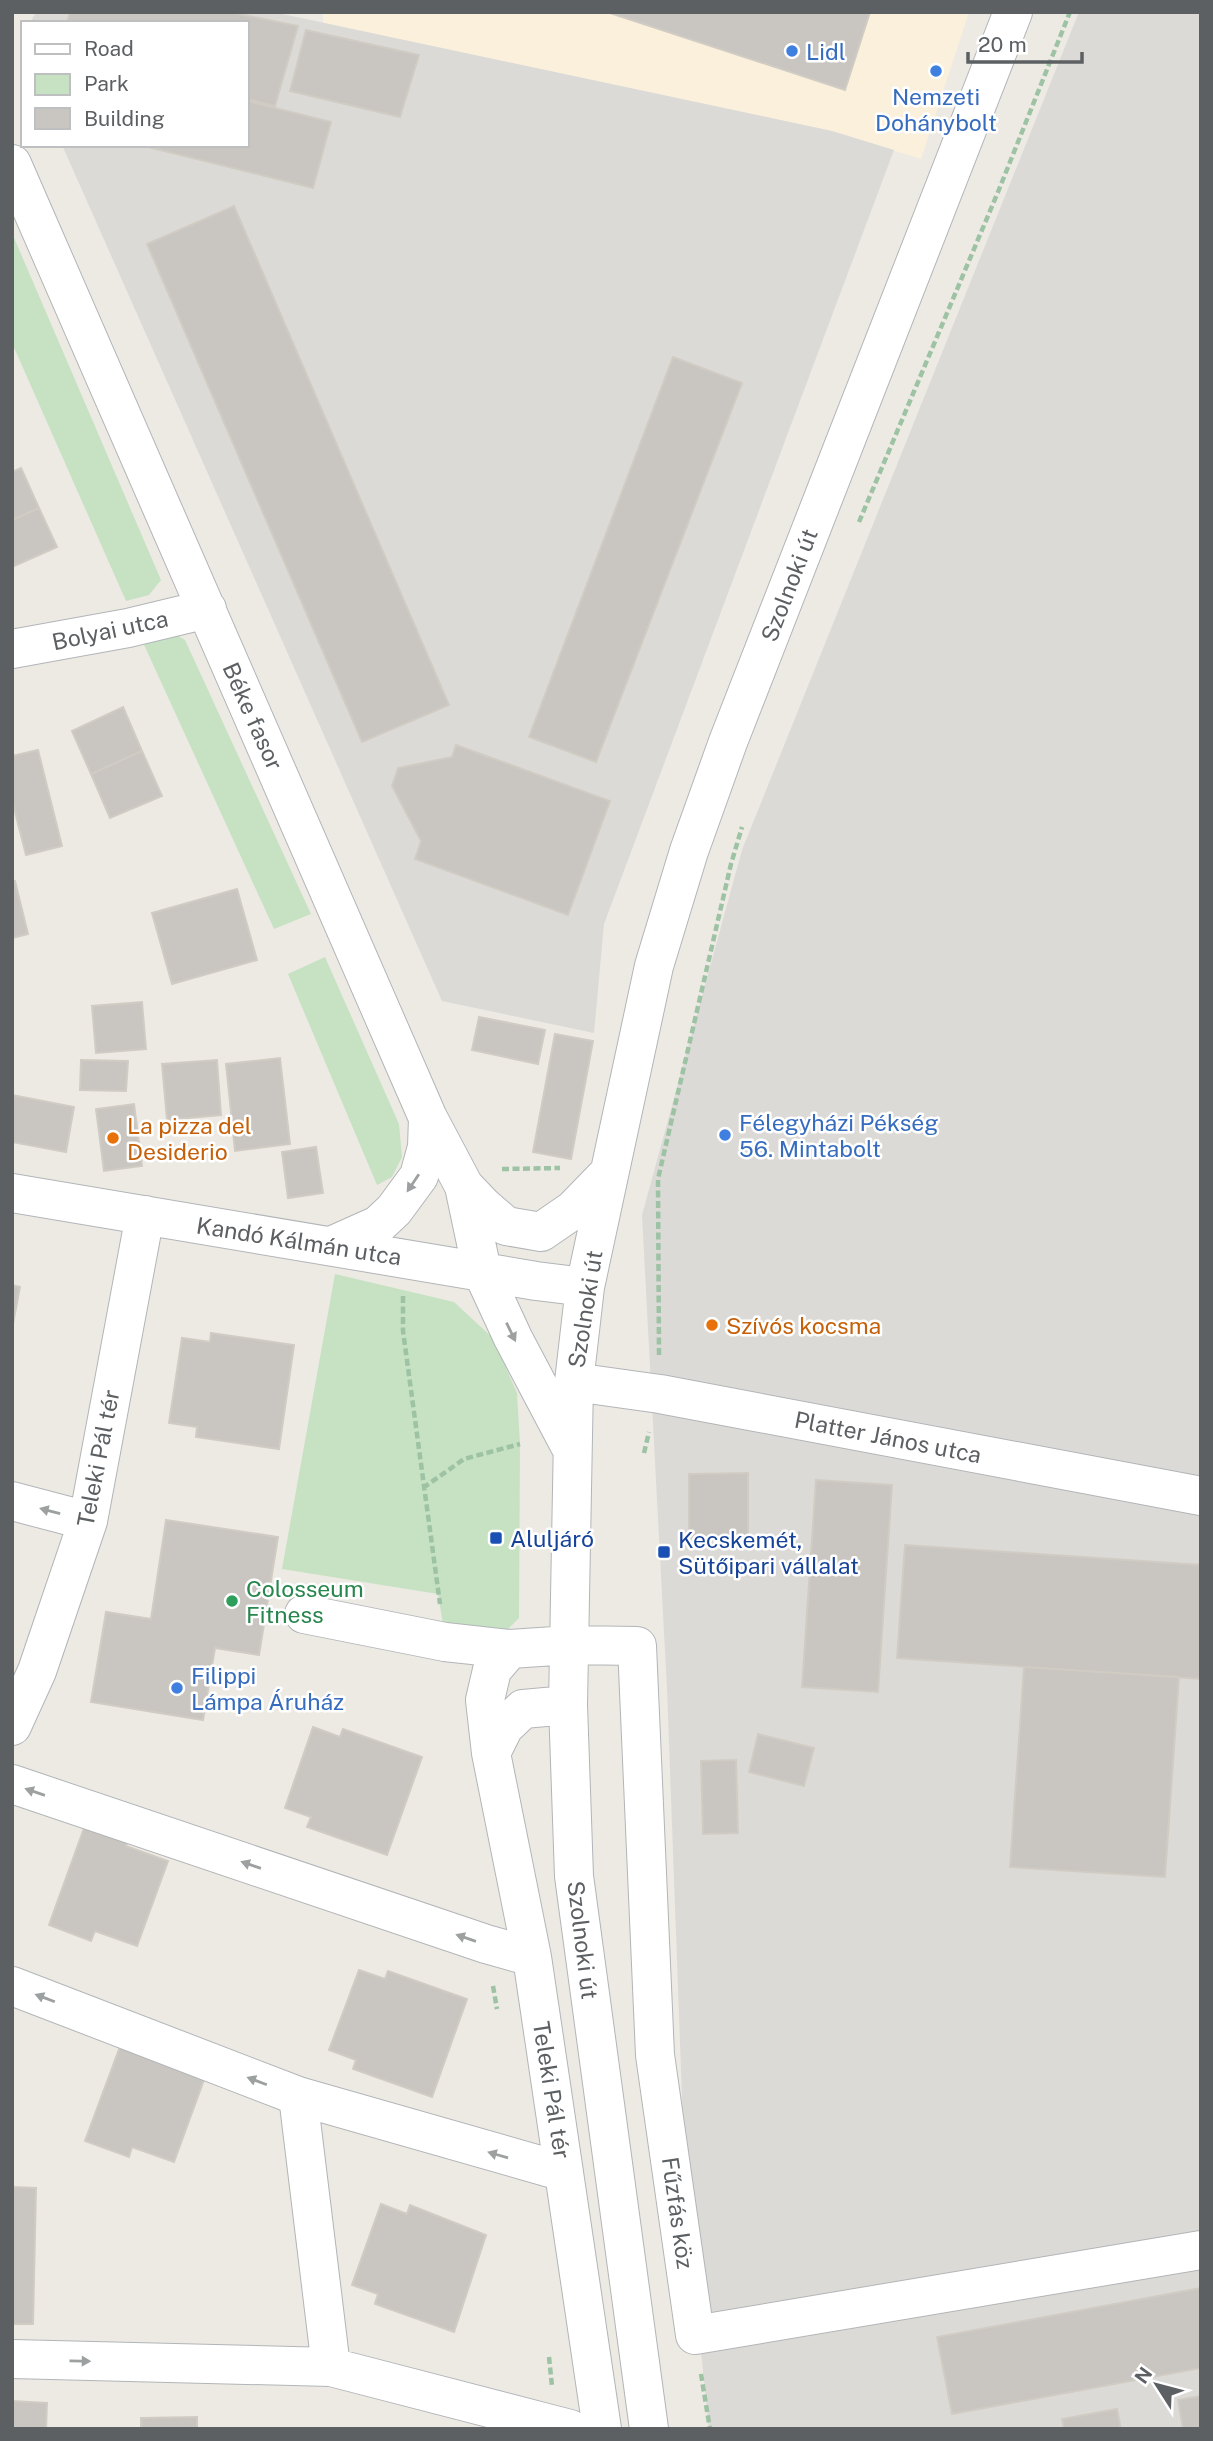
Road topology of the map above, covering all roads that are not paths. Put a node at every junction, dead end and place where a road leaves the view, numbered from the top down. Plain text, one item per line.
1 (1013, 12) edge
2 (12, 164) edge
3 (207, 609) junction
4 (12, 649) edge
5 (428, 1118) junction
6 (610, 1172) junction
7 (464, 1186) junction
8 (12, 1193) edge
9 (145, 1215) junction
10 (541, 1231) junction
11 (331, 1246) junction
12 (482, 1270) junction
13 (585, 1287) junction
14 (574, 1382) junction
15 (571, 1448) junction
16 (1201, 1496) edge
17 (12, 1501) edge
18 (88, 1521) junction
19 (304, 1614) dead end
20 (570, 1645) junction
21 (510, 1649) junction
22 (24, 1670) edge
23 (568, 1705) junction
24 (12, 1726) edge
25 (491, 1753) junction
26 (12, 1784) edge
27 (532, 1957) junction
28 (12, 1986) edge
29 (298, 2096) junction
30 (564, 2172) junction
31 (1201, 2250) edge
32 (12, 2359) edge
33 (331, 2367) junction
34 (570, 2429) edge
35 (602, 2429) edge
36 (649, 2429) edge

1 - 6 street, Szolnoki út
2 - 3 street, Béke fasor
3 - 4 street, Bolyai utca
3 - 5 street, Béke fasor
5 - 7 street, Béke fasor
5 -> 11 street
6 - 10 street
6 - 13 street, Szolnoki út
7 - 10 street
7 - 12 street, Béke fasor
8 - 9 street, Kandó Kálmán utca
9 - 11 street, Kandó Kálmán utca
9 - 18 street, Teleki Pál tér
10 - 12 street
11 - 12 street, Kandó Kálmán utca
12 - 13 street, Kandó Kálmán utca
12 -> 15 street, Szolnoki út
13 - 14 street, Szolnoki út
14 - 15 street, Szolnoki út
14 - 16 street, Platter János utca
15 - 20 street, Szolnoki út
18 -> 17 street
18 - 22 street, Teleki Pál tér
19 - 21 street
20 - 21 street
20 - 23 street, Szolnoki út
20 - 31 street, Fűzfás köz
21 - 25 street, Teleki Pál tér
22 - 24 street, Teleki Pál tér
23 - 25 street
23 - 36 street, Szolnoki út
25 - 27 street, Teleki Pál tér
27 -> 26 street
27 - 30 street, Teleki Pál tér
29 -> 28 street
30 -> 29 street
29 - 33 street
30 - 35 street, Teleki Pál tér
32 -> 33 street
33 - 34 street

